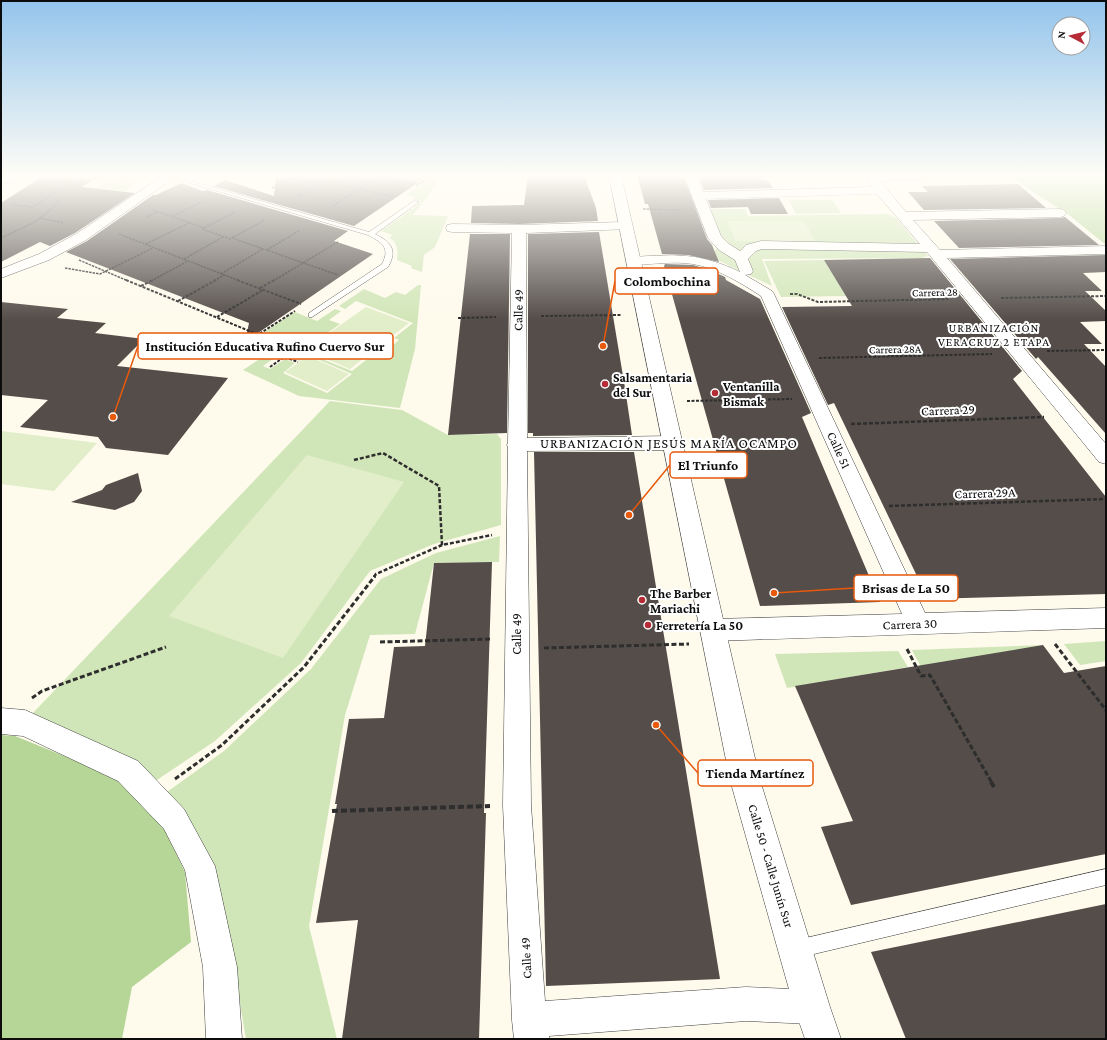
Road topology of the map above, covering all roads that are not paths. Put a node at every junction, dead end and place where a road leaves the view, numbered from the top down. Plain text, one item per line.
1 (101, 224) edge
2 (334, 224) edge
3 (385, 224) edge
4 (571, 224) edge
5 (625, 224) edge
6 (709, 224) edge
7 (909, 224) edge
8 (452, 228) dead end
9 (519, 229) junction
10 (370, 234) junction
11 (1105, 250) dead end
12 (933, 251) junction
13 (741, 258) junction
14 (634, 261) junction
15 (1, 274) edge
16 (751, 284) junction
17 (312, 315) dead end
18 (673, 443) junction
19 (516, 445) junction
20 (1106, 457) edge
21 (1106, 618) edge
22 (918, 624) junction
23 (715, 637) junction
24 (1, 721) edge
25 (1106, 877) edge
26 (796, 949) junction
27 (812, 1007) junction
28 (530, 1030) edge
29 (224, 1039) edge
30 (823, 1039) edge

1 - 15 street
2 - 10 lane
3 - 10 lane
4 - 9 street
5 - 14 street, Calle 50 - Calle Junín Sur
6 - 13 street
7 - 12 street
8 - 9 street
9 - 19 street, Calle 49
10 - 17 lane
11 - 12 street
12 - 13 street
12 - 20 street
13 - 16 street
14 - 16 street
14 - 18 street, Calle 50 - Calle Junín Sur
16 - 22 street, Calle 51
18 - 19 street
18 - 23 street, Calle 50 - Calle Junín Sur
19 - 28 street, Calle 49
21 - 22 street, Carrera 30
22 - 23 street, Carrera 30
23 - 26 street, Calle 50 - Calle Junín Sur
24 - 29 street
25 - 26 lane
26 - 27 street, Calle 50 - Calle Junín Sur
27 - 28 street
27 - 30 street, Calle 50 - Calle Junín Sur

